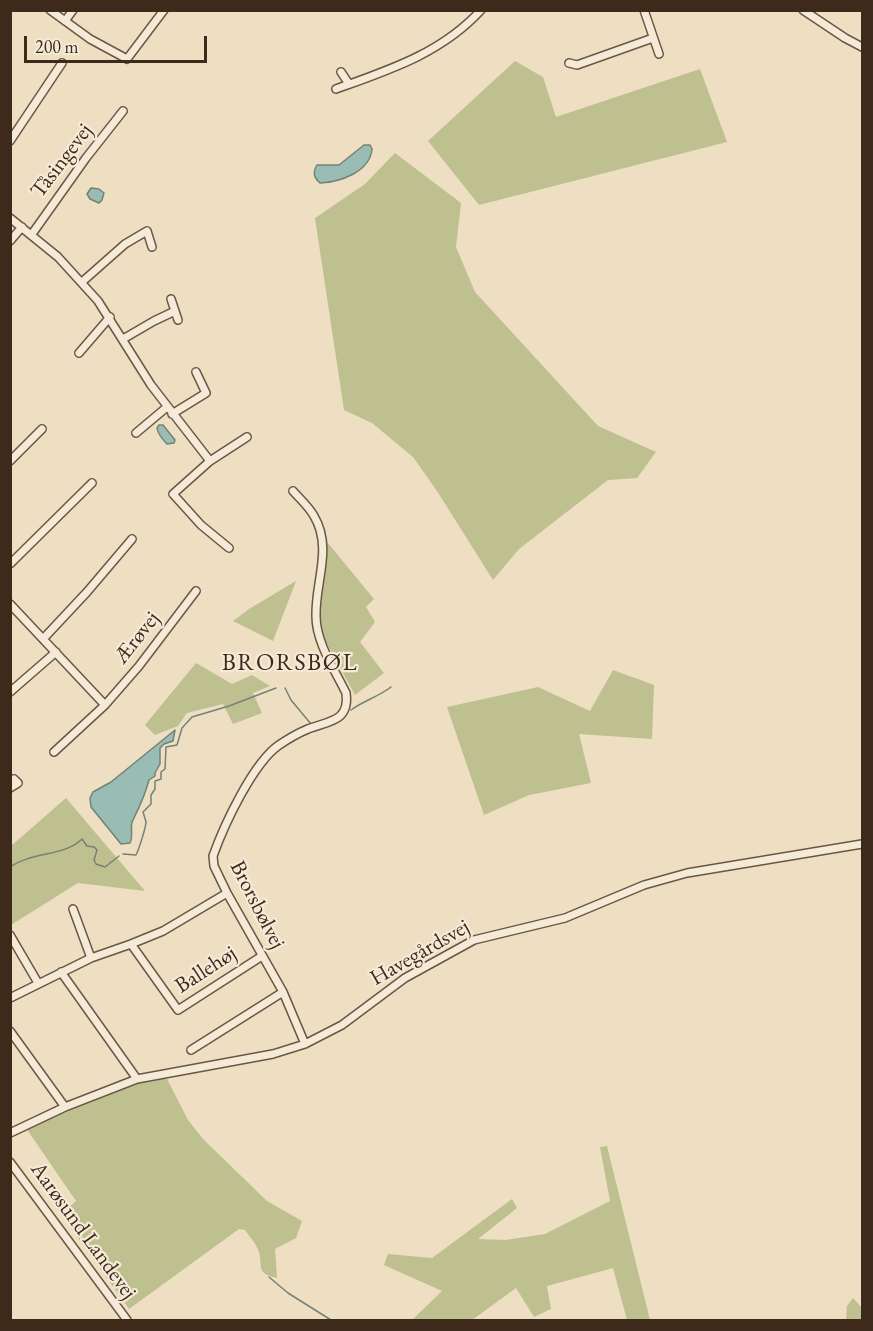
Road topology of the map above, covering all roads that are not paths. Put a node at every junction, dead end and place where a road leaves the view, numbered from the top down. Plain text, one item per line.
1 (50, 10) edge
2 (74, 10) edge
3 (165, 10) edge
4 (481, 10) edge
5 (644, 10) edge
6 (803, 10) edge
7 (65, 21) junction
8 (653, 38) junction
9 (862, 46) edge
10 (659, 54) dead end
11 (62, 63) dead end
12 (569, 63) dead end
13 (341, 72) dead end
14 (349, 84) junction
15 (336, 89) dead end
16 (123, 111) dead end
17 (10, 141) edge
18 (10, 218) edge
19 (22, 227) junction
20 (32, 234) junction
21 (10, 240) edge
22 (152, 248) dead end
23 (82, 282) junction
24 (171, 299) dead end
25 (175, 311) junction
26 (110, 317) junction
27 (177, 320) dead end
28 (123, 339) junction
29 (79, 352) dead end
30 (196, 372) dead end
31 (167, 407) junction
32 (172, 414) junction
33 (42, 429) dead end
34 (136, 433) dead end
35 (247, 437) dead end
36 (10, 461) edge
37 (210, 461) junction
38 (92, 483) dead end
39 (293, 491) dead end
40 (132, 539) dead end
41 (229, 548) dead end
42 (10, 564) edge
43 (196, 591) dead end
44 (10, 604) edge
45 (43, 639) junction
46 (56, 652) junction
47 (10, 692) edge
48 (105, 705) junction
49 (54, 752) dead end
50 (14, 779) dead end
51 (10, 788) edge
52 (862, 843) edge
53 (227, 893) junction
54 (73, 909) dead end
55 (10, 935) edge
56 (131, 944) junction
57 (262, 956) junction
58 (91, 958) junction
59 (61, 972) junction
60 (38, 983) junction
61 (283, 992) junction
62 (10, 998) edge
63 (10, 1031) edge
64 (305, 1044) junction
65 (191, 1050) dead end
66 (137, 1079) junction
67 (66, 1107) junction
68 (10, 1133) edge
69 (10, 1162) edge
70 (127, 1320) edge

1 - 7 street
2 - 7 street
3 - 7 street
4 - 14 street
5 - 8 street
6 - 9 street
8 - 10 street
8 - 12 street
11 - 17 street
13 - 14 street
14 - 15 street
16 - 20 street, Tåsingevej
18 - 19 street, Tåsingevej
19 - 20 street, Tåsingevej
19 - 21 street
20 - 23 street, Tåsingevej
22 - 23 street
23 - 26 street, Tåsingevej
24 - 25 street
25 - 27 street
25 - 28 street
26 - 28 street, Tåsingevej
26 - 29 street
28 - 31 street, Tåsingevej
30 - 32 street
31 - 32 street, Tåsingevej
31 - 34 street
32 - 37 street, Tåsingevej
33 - 36 street
35 - 37 street
37 - 41 street
38 - 42 street
39 - 53 street, Brorsbølvej
40 - 45 street
43 - 48 street, Ærøvej
44 - 45 street
45 - 46 street
46 - 47 street
46 - 48 street
48 - 49 street, Ærøvej
50 - 51 street
52 - 64 street, Havegårdsvej
53 - 56 street
53 - 57 street, Brorsbølvej
54 - 58 street
55 - 60 street
56 - 57 street, Ballehøj
56 - 58 street
57 - 61 street, Brorsbølvej
58 - 59 street
59 - 60 street
59 - 66 street
60 - 62 street
61 - 64 street, Brorsbølvej
61 - 65 street
63 - 67 street
64 - 66 street, Havegårdsvej
66 - 67 street, Havegårdsvej
67 - 68 street, Havegårdsvej
69 - 70 street, Aarøsund Landevej

